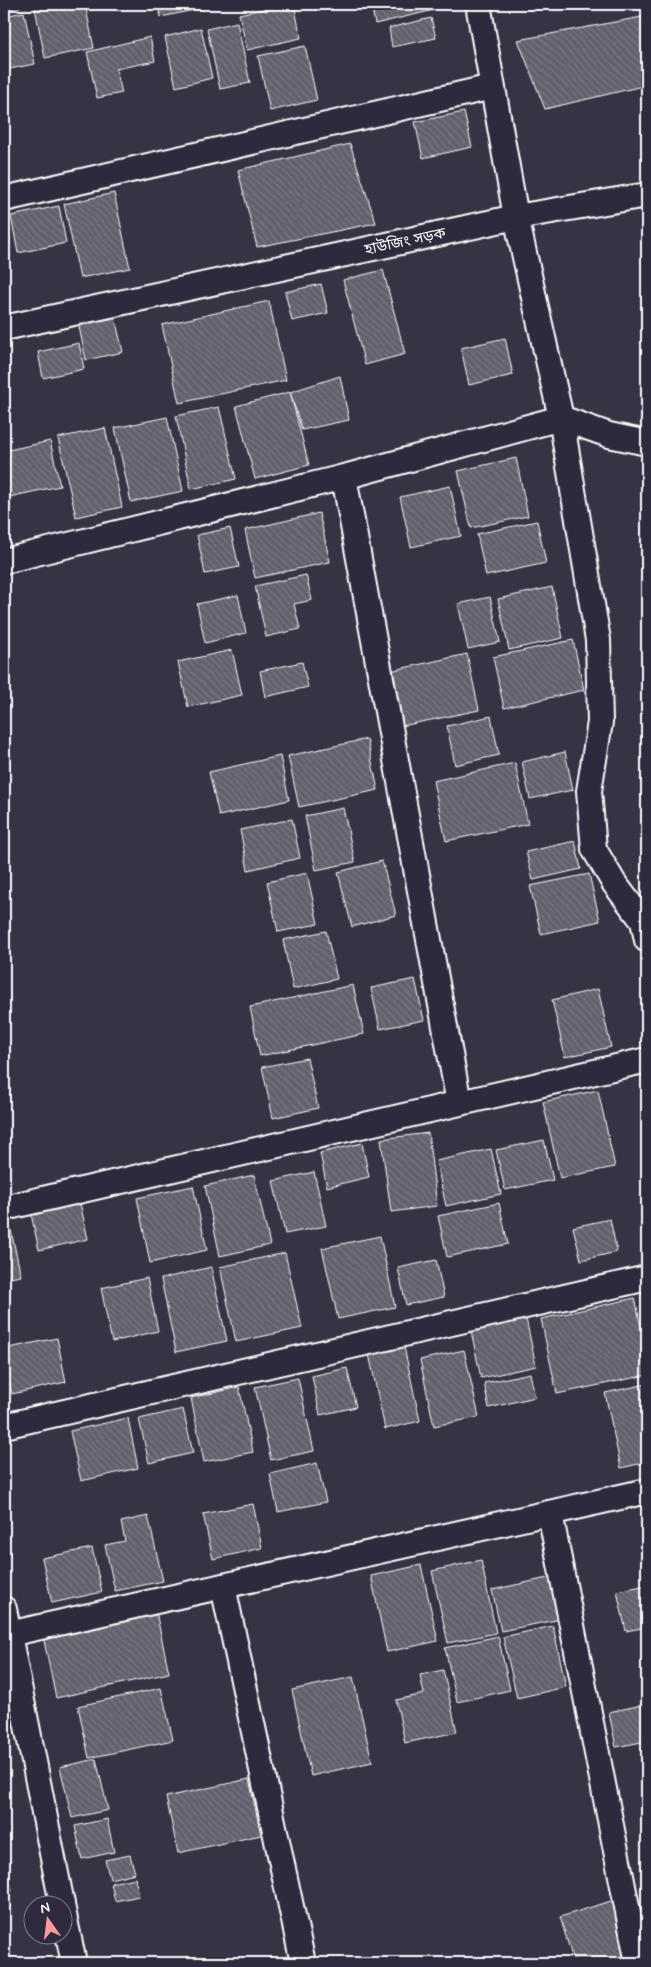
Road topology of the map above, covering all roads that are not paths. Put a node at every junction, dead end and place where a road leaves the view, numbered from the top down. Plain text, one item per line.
1 (478, 4) edge
2 (492, 87) junction
3 (647, 195) edge
4 (4, 199) edge
5 (516, 217) junction
6 (4, 328) edge
7 (561, 418) junction
8 (647, 443) edge
9 (344, 477) junction
10 (4, 561) edge
11 (647, 940) edge
12 (647, 1060) edge
13 (458, 1103) junction
14 (4, 1208) edge
15 (647, 1278) edge
16 (4, 1426) edge
17 (647, 1491) edge
18 (550, 1512) junction
19 (223, 1586) junction
20 (4, 1608) edge
21 (9, 1634) junction
22 (60, 1894) edge
23 (70, 1944) edge
24 (74, 1963) edge
25 (303, 1963) edge
26 (638, 1963) edge

1 - 2 street
2 - 4 street
2 - 5 street
3 - 5 street, হাউজিং সড়ক
5 - 6 street, হাউজিং সড়ক
5 - 7 street
7 - 8 street
7 - 9 street
7 - 11 street
9 - 10 street
9 - 13 street
12 - 13 street
13 - 14 street
15 - 16 street
17 - 18 street
18 - 19 street
18 - 26 street
19 - 21 street
19 - 25 street
20 - 21 street
21 - 22 street
23 - 24 street

